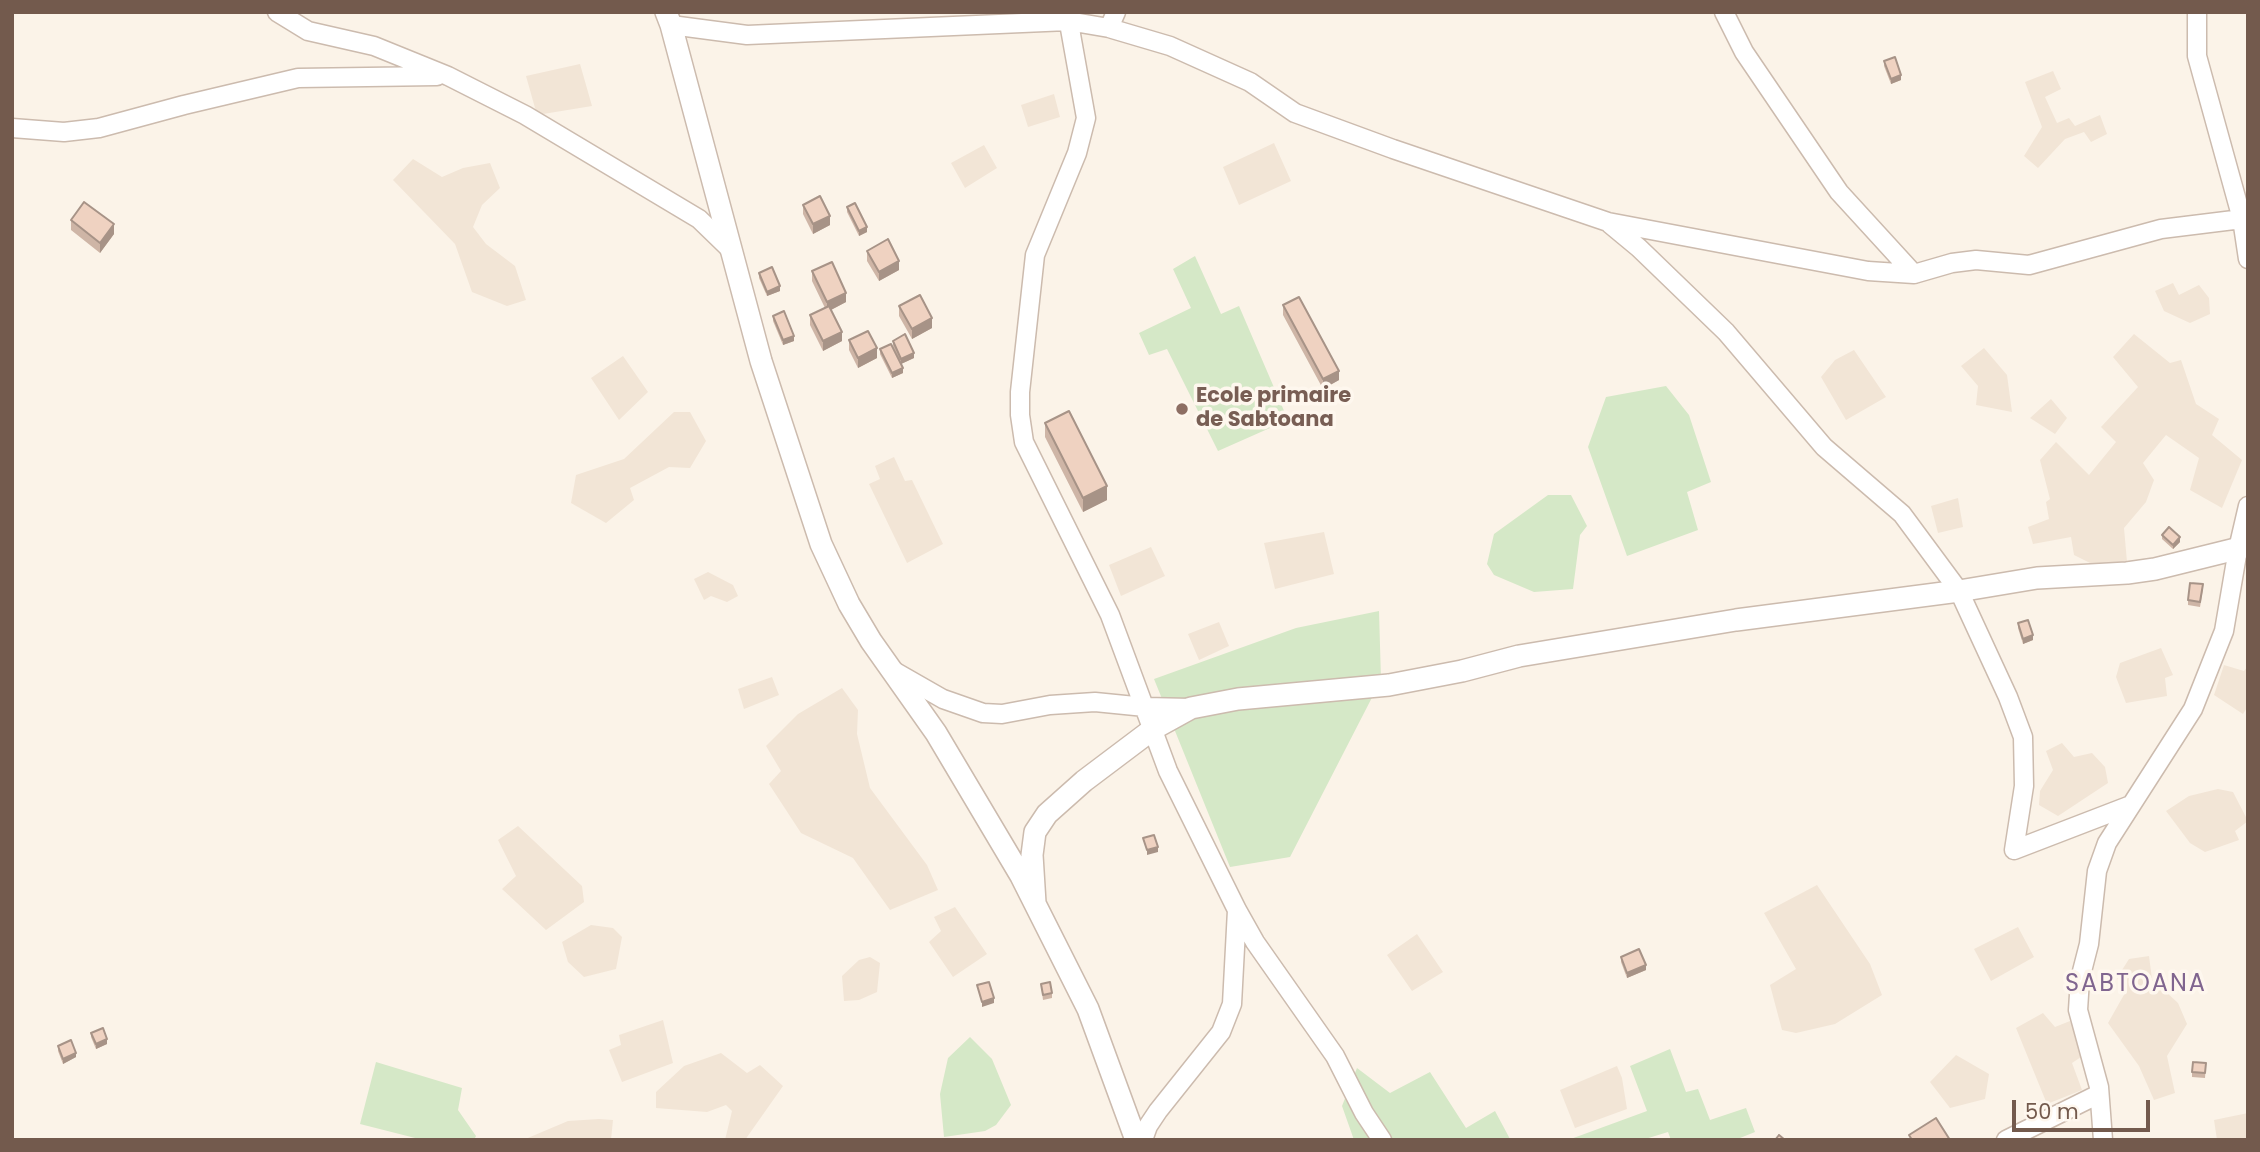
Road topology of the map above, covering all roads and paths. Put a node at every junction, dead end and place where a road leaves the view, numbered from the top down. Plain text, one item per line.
1 (277, 12) edge
2 (1724, 12) edge
3 (2197, 12) edge
4 (1068, 17) edge
5 (669, 19) edge
6 (1113, 20) edge
7 (448, 76) junction
8 (12, 128) edge
9 (2242, 219) junction
10 (1608, 222) junction
11 (731, 250) junction
12 (2248, 259) edge
13 (1914, 274) junction
14 (2248, 506) edge
15 (2243, 548) edge
16 (1959, 592) junction
17 (893, 670) junction
18 (1145, 707) junction
19 (1191, 708) junction
20 (1153, 729) junction
21 (2131, 805) junction
22 (1035, 903) junction
23 (1237, 911) junction
24 (2099, 1094) junction
25 (1136, 1140) edge
26 (1143, 1140) edge
27 (1382, 1140) edge
28 (2006, 1140) edge
29 (2103, 1140) edge

1 - 7 street
2 - 13 street
3 - 9 street
4 - 5 street
4 - 6 street
4 - 18 street
5 - 11 street
6 - 10 street
7 - 8 street
7 - 11 street
9 - 12 street
9 - 13 street
10 - 13 street
10 - 16 street
11 - 17 street
14 - 15 street
15 - 16 street
15 - 21 street
16 - 19 street
16 - 21 street
17 - 18 street
17 - 22 street
18 - 19 street
18 - 20 street
19 - 20 street
20 - 22 street
20 - 23 street
21 - 24 street
22 - 25 street
23 - 26 street
23 - 27 street
24 - 28 street
24 - 29 street

